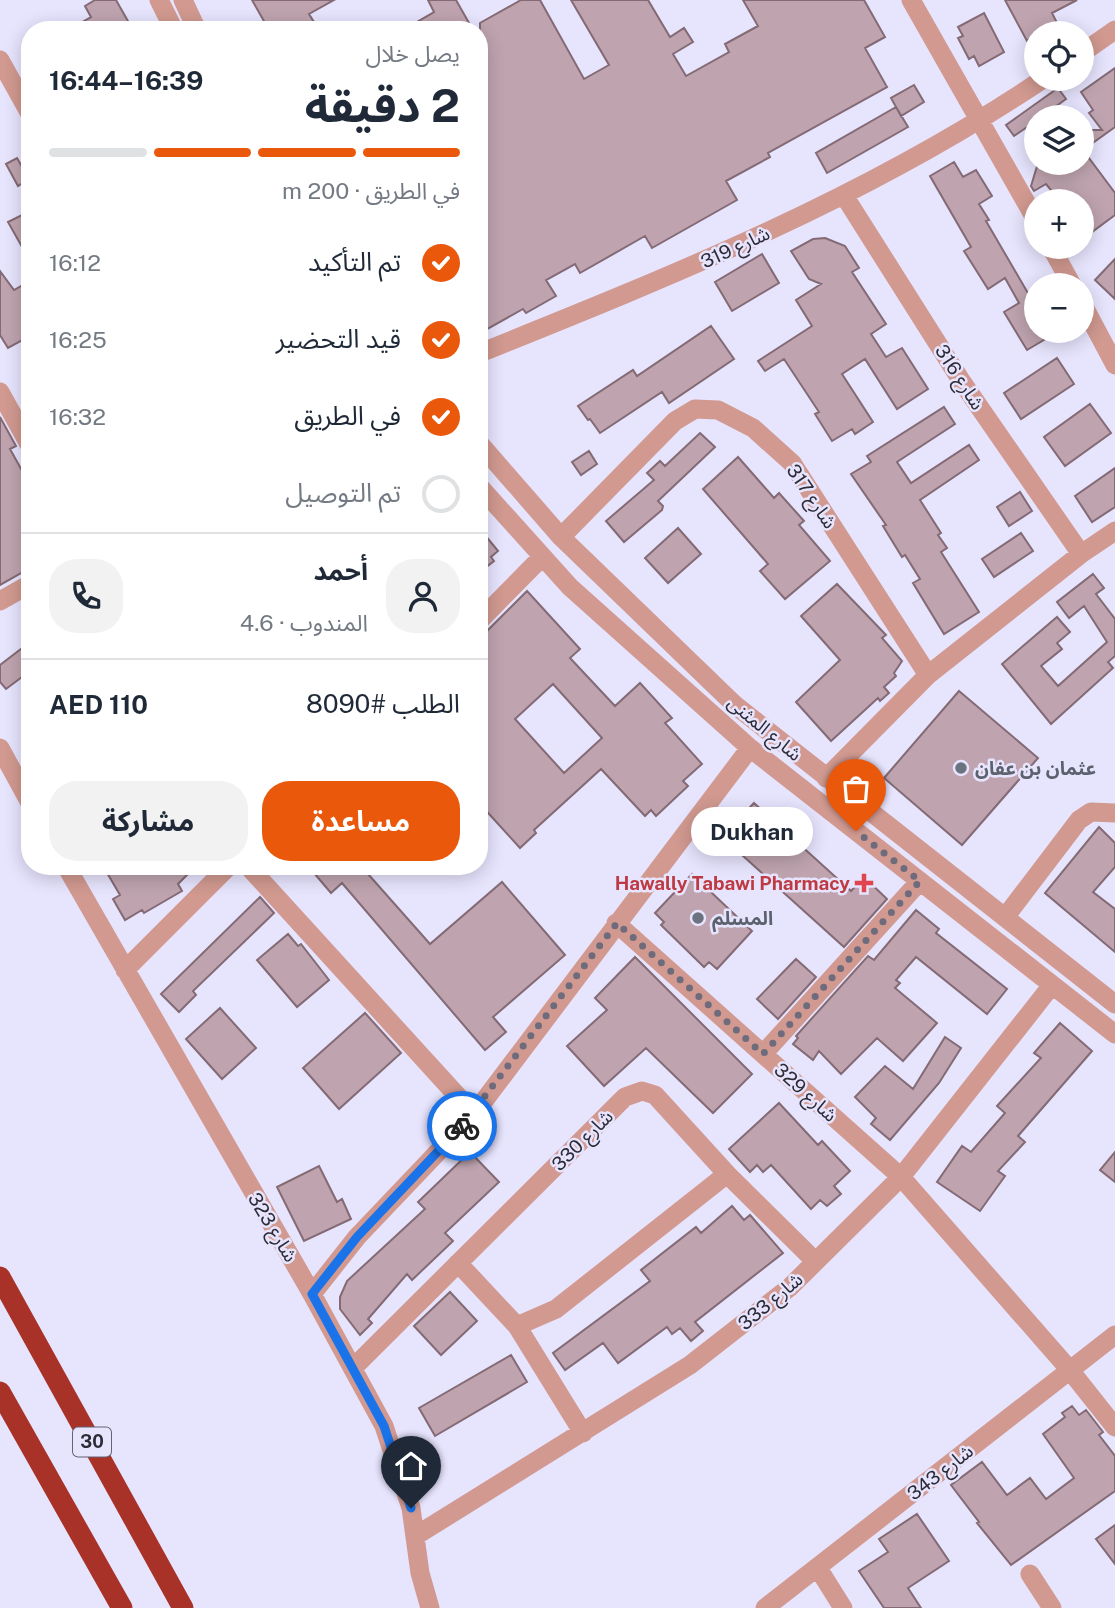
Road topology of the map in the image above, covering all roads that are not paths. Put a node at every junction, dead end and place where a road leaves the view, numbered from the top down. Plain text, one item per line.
1 (159, 0) edge
2 (183, 0) edge
3 (911, 0) edge
4 (170, 21) edge
5 (193, 21) edge
6 (1115, 30) edge
7 (1094, 45) edge
8 (0, 61) edge
9 (1025, 91) edge
10 (21, 98) edge
11 (981, 121) junction
12 (845, 197) junction
13 (1024, 198) edge
14 (1094, 326) edge
15 (488, 350) edge
16 (1115, 365) edge
17 (0, 392) edge
18 (21, 430) edge
19 (488, 453) edge
20 (488, 496) edge
21 (1115, 531) edge
22 (561, 537) junction
23 (1081, 554) junction
24 (541, 558) junction
25 (21, 589) edge
26 (0, 601) edge
27 (488, 612) edge
28 (928, 675) junction
29 (0, 748) edge
30 (750, 748) junction
31 (826, 778) junction
32 (21, 786) edge
33 (1115, 813) edge
34 (71, 875) edge
35 (220, 875) edge
36 (256, 875) edge
37 (920, 881) junction
38 (1006, 916) junction
39 (617, 923) junction
40 (125, 970) junction
41 (1052, 985) junction
42 (1115, 1004) edge
43 (1115, 1034) edge
44 (763, 1054) junction
45 (474, 1114) junction
46 (727, 1174) junction
47 (901, 1177) junction
48 (816, 1261) junction
49 (458, 1263) junction
50 (0, 1277) edge
51 (312, 1294) junction
52 (517, 1326) junction
53 (1115, 1335) edge
54 (353, 1368) junction
55 (1069, 1369) junction
56 (0, 1392) edge
57 (1115, 1427) edge
58 (583, 1433) junction
59 (416, 1535) junction
60 (818, 1568) junction
61 (1030, 1574) dead end
62 (122, 1608) edge
63 (183, 1608) edge
64 (430, 1608) edge
65 (765, 1608) edge
66 (843, 1608) edge
67 (1052, 1608) edge

1 - 4 street
2 - 5 street
3 - 11 street
6 - 7 street
8 - 10 street
9 - 11 street, شارع 319
11 - 12 street, شارع 319
11 - 13 street
12 - 15 street, شارع 319
12 - 23 street, شارع 316
14 - 16 street
17 - 18 street
19 - 22 street, شارع المثنى
20 - 24 street, شارع المثنى
21 - 23 street
22 - 28 street, شارع 317
22 - 31 street, شارع المثنى
23 - 28 street
24 - 27 street
24 - 30 street, شارع المثنى
25 - 26 street
28 - 31 street
29 - 32 street
30 - 37 street, شارع المثنى
30 - 39 street
31 - 38 street, شارع المثنى
33 - 38 street
34 - 40 street, شارع 323
35 - 40 street
36 - 45 street
37 - 41 street, شارع المثنى
37 - 44 street
38 - 42 street, شارع المثنى
39 - 44 street, شارع 329
39 - 45 street
40 - 51 street, شارع 323
41 - 43 street, شارع المثنى
41 - 47 street, شارع 333
44 - 47 street, شارع 329
45 - 51 street
46 - 48 street, شارع 330
46 - 49 street, شارع 330
46 - 52 street
47 - 48 street, شارع 333
47 - 55 street, شارع 329
48 - 58 street, شارع 333
49 - 52 street
49 - 54 street, شارع 330
50 - 63 highway, 30
51 - 54 street, شارع 323
52 - 58 street
53 - 55 street, شارع 343
54 - 59 street, شارع 323
55 - 57 street, شارع 329
55 - 60 street, شارع 343
56 - 62 highway
58 - 59 street, شارع 333
59 - 64 street, شارع 323
60 - 65 street, شارع 343
60 - 66 street
61 - 67 street

